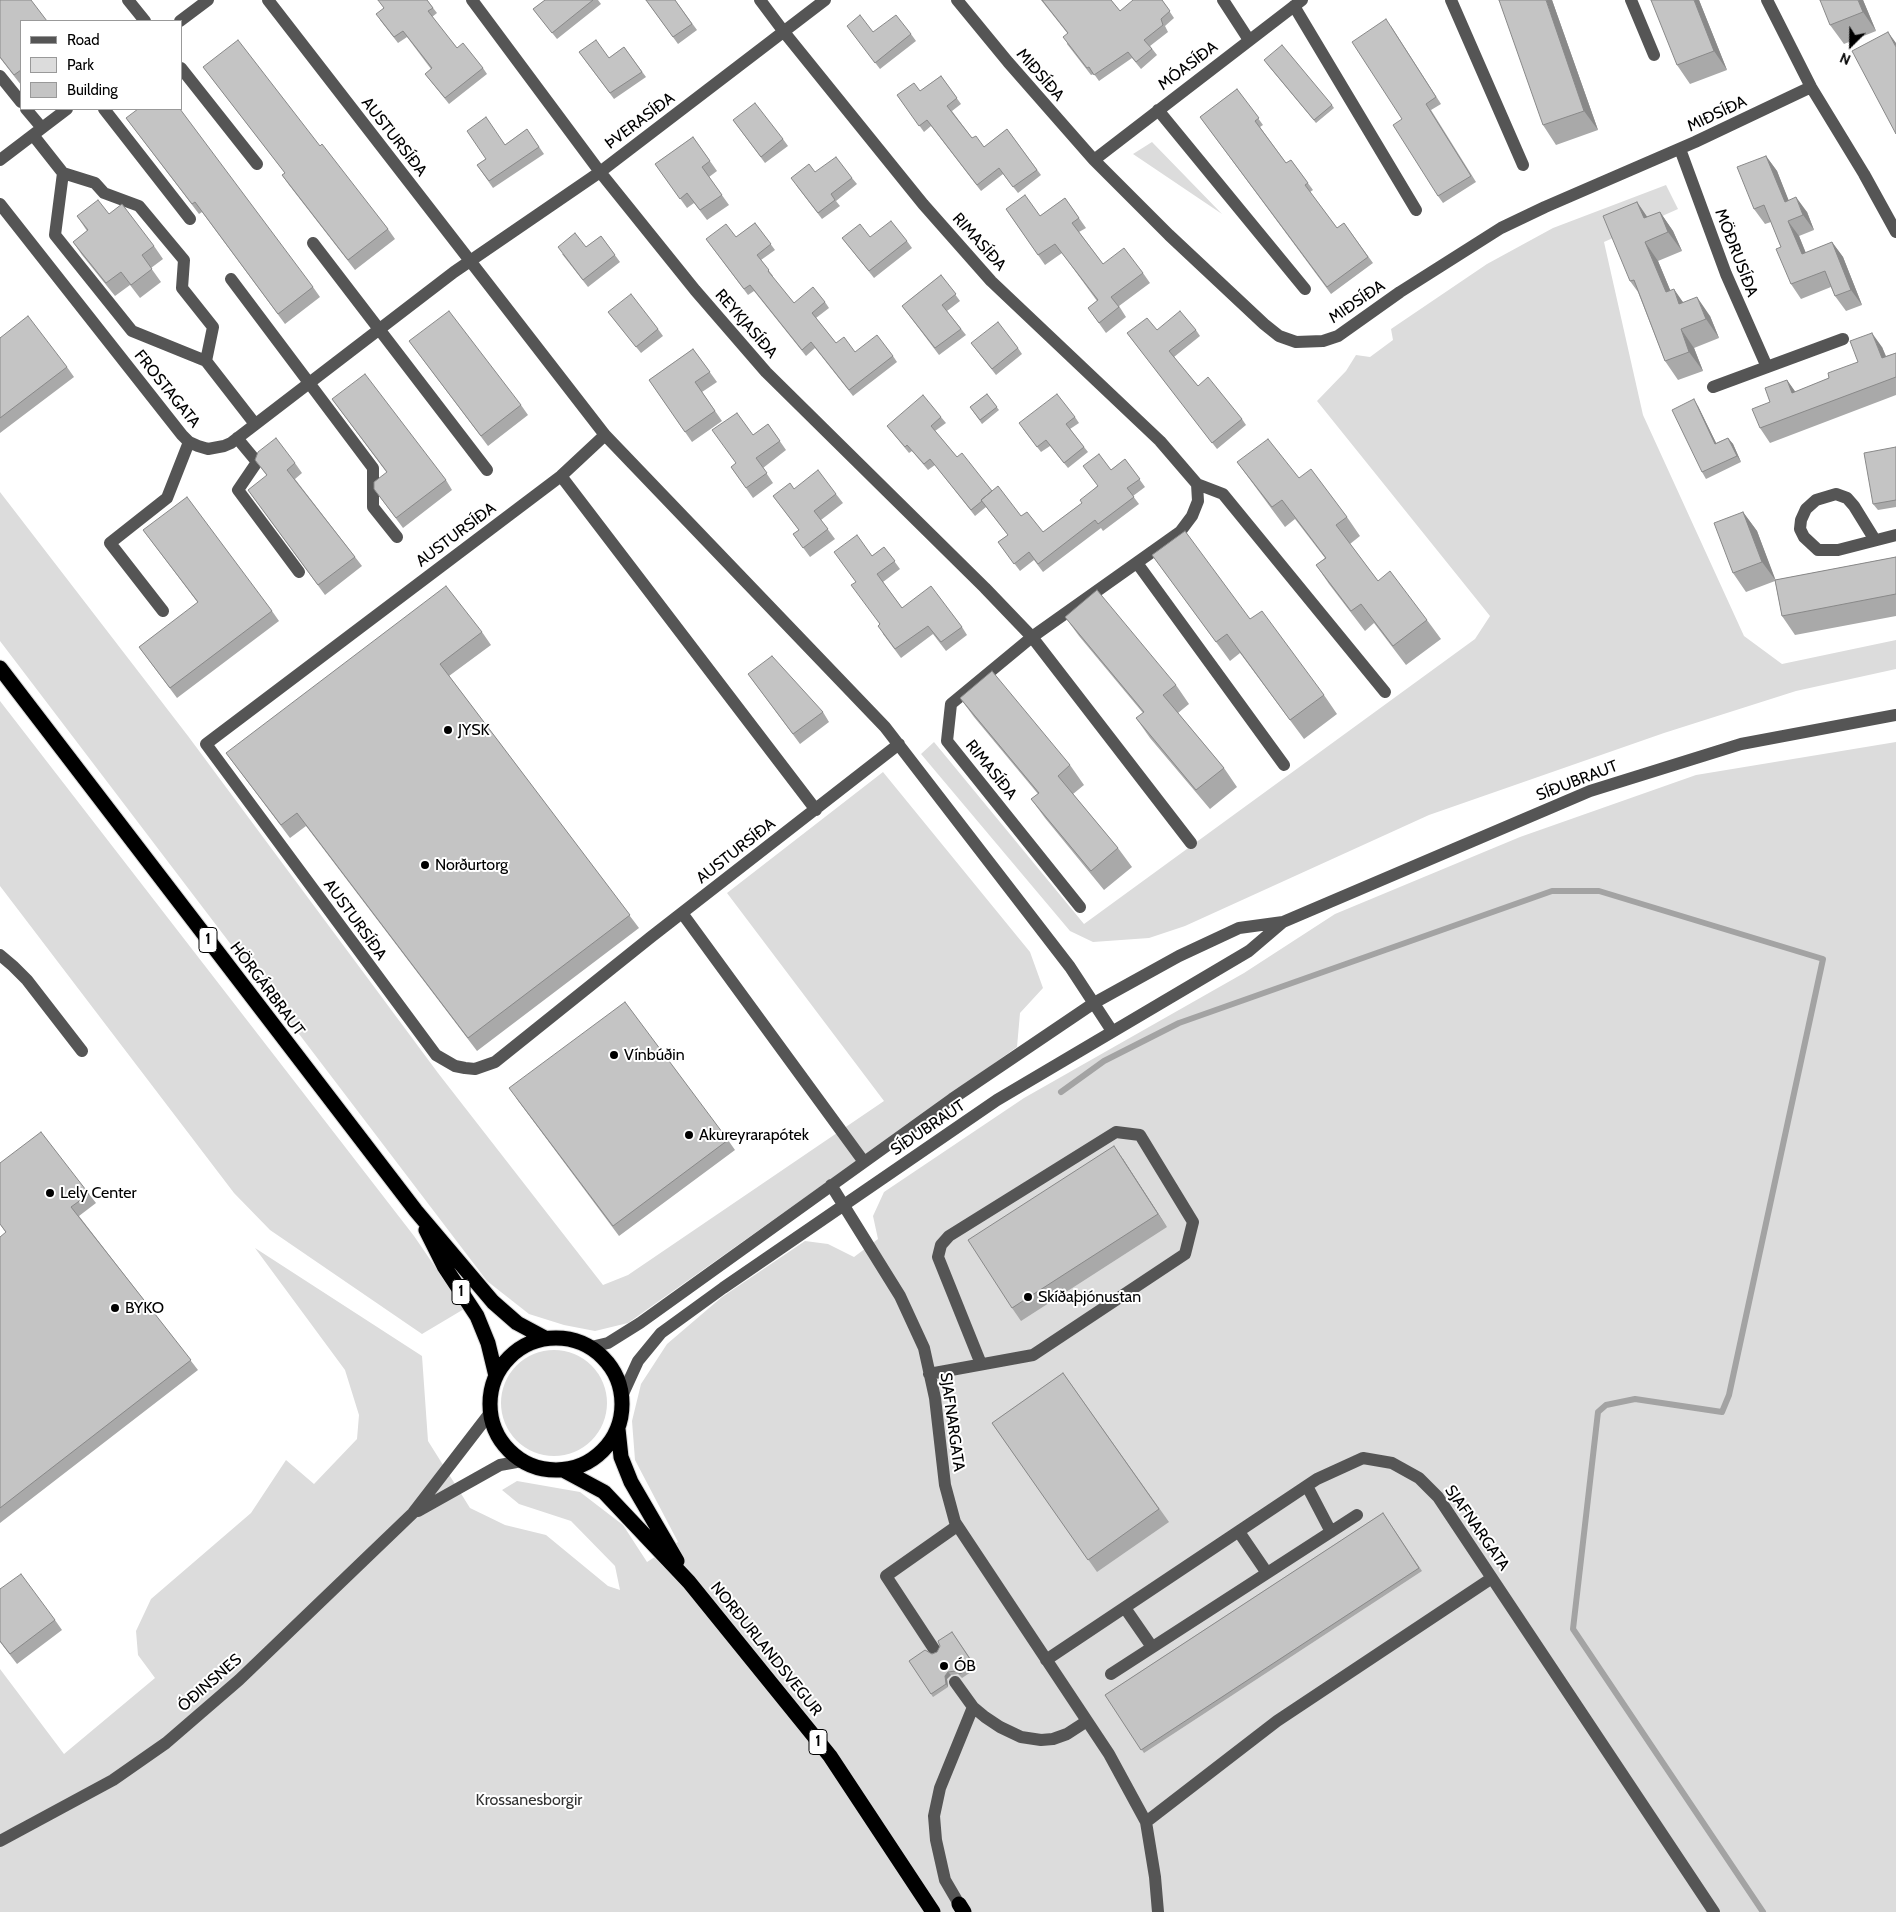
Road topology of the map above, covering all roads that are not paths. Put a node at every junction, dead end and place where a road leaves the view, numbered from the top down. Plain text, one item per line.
1 (128, 0) edge
2 (208, 0) edge
3 (268, 0) edge
4 (472, 0) edge
5 (760, 0) edge
6 (825, 0) edge
7 (957, 0) edge
8 (1223, 0) edge
9 (1451, 0) edge
10 (1631, 0) edge
11 (1767, 0) edge
12 (1298, 3) edge
13 (144, 20) edge
14 (181, 20) edge
15 (784, 32) junction
16 (1249, 40) junction
17 (1654, 55) dead end
18 (182, 69) edge
19 (0, 76) edge
20 (1811, 87) junction
21 (20, 101) edge
22 (26, 110) edge
23 (66, 110) edge
24 (105, 110) edge
25 (1158, 110) junction
26 (37, 131) junction
27 (1680, 148) junction
28 (0, 160) edge
29 (1094, 160) junction
30 (257, 164) dead end
31 (1523, 165) dead end
32 (600, 172) junction
33 (63, 173) junction
34 (0, 204) edge
35 (1416, 210) dead end
36 (190, 219) edge
37 (1896, 232) edge
38 (313, 243) dead end
39 (469, 261) junction
40 (231, 279) dead end
41 (1305, 288) dead end
42 (379, 329) junction
43 (1843, 339) dead end
44 (206, 361) junction
45 (1767, 367) junction
46 (309, 383) junction
47 (1713, 387) dead end
48 (255, 424) junction
49 (605, 435) junction
50 (237, 438) junction
51 (189, 442) junction
52 (487, 470) dead end
53 (561, 476) junction
54 (1197, 484) junction
55 (1896, 535) edge
56 (398, 537) dead end
57 (1875, 540) junction
58 (1137, 562) junction
59 (300, 572) edge
60 (163, 611) dead end
61 (1032, 637) junction
62 (0, 668) edge
63 (1385, 692) dead end
64 (1896, 715) edge
65 (899, 744) junction
66 (1284, 765) dead end
67 (816, 810) junction
68 (1191, 843) dead end
69 (1080, 907) dead end
70 (682, 913) junction
71 (1283, 922) junction
72 (0, 956) edge
73 (1094, 1003) junction
74 (1112, 1031) junction
75 (82, 1051) dead end
76 (864, 1162) junction
77 (831, 1185) junction
78 (844, 1205) junction
79 (416, 1211) junction
80 (546, 1338) junction
81 (591, 1347) junction
82 (980, 1364) junction
83 (929, 1374) junction
84 (496, 1376) junction
85 (622, 1396) junction
86 (490, 1413) junction
87 (618, 1429) junction
88 (522, 1461) junction
89 (563, 1470) junction
90 (1307, 1486) junction
91 (413, 1513) junction
92 (1357, 1515) dead end
93 (957, 1526) junction
94 (1239, 1532) junction
95 (1331, 1532) junction
96 (1267, 1573) junction
97 (1492, 1578) junction
98 (689, 1582) junction
99 (1125, 1608) junction
100 (1152, 1647) junction
101 (934, 1649) dead end
102 (1046, 1660) junction
103 (1111, 1674) dead end
104 (955, 1682) dead end
105 (973, 1707) junction
106 (1087, 1721) junction
107 (1146, 1822) junction
108 (0, 1842) edge
109 (962, 1908) edge
110 (933, 1912) edge
111 (1158, 1912) edge
112 (1714, 1912) edge

1 - 13 street
2 - 14 street
3 - 39 street, AUSTURSÍÐA
4 - 32 street, REYKJASÍÐA
5 - 15 street, RIMASÍÐA
6 - 15 street, ÞVERASÍÐA
7 - 29 street, MIÐSÍÐA
8 - 16 street
9 - 31 street
10 - 17 street
11 - 20 street
12 - 16 street, MÓASÍÐA
12 - 35 street
15 - 32 street, ÞVERASÍÐA
15 - 54 street, RIMASÍÐA
16 - 25 street, MÓASÍÐA
18 - 30 street
19 - 21 street
20 - 27 street, MIÐSÍÐA
20 - 37 street
22 - 26 street
23 - 26 street
24 - 36 street
25 - 29 street, MÓASÍÐA
25 - 41 street
26 - 28 street
26 - 33 street
27 - 29 street, MIÐSÍÐA
27 - 45 street, MÖÐRUSÍÐA
32 - 39 street, ÞVERASÍÐA
32 - 61 street, REYKJASÍÐA
33 - 44 street
33 - 44 street
34 - 51 street, FROSTAGATA
38 - 42 street
39 - 42 street, FROSTAGATA
39 - 49 street, AUSTURSÍÐA
40 - 46 street
42 - 46 street, FROSTAGATA
42 - 52 street
43 - 45 street
44 - 48 street
45 - 47 street
46 - 48 street, FROSTAGATA
46 - 56 street
48 - 50 street, FROSTAGATA
49 - 53 street, AUSTURSÍÐA
49 - 65 street, AUSTURSÍÐA
50 - 51 street, FROSTAGATA
50 - 59 street
51 - 60 street
53 - 67 street
53 - 70 street, AUSTURSÍÐA
54 - 58 street, RIMASÍÐA
54 - 63 street, RIMASÍÐA
55 - 57 street
57 - 57 street
58 - 61 street, RIMASÍÐA
58 - 66 street
61 - 68 street
61 - 69 street, RIMASÍÐA
62 - 79 highway, HÖRGÁRBRAUT / 1
64 - 71 street, SÍÐUBRAUT
65 - 67 street, AUSTURSÍÐA
65 - 73 street, AUSTURSÍÐA
67 - 70 street, AUSTURSÍÐA
70 - 76 street
71 - 73 street, SÍÐUBRAUT
71 - 74 street, SÍÐUBRAUT
72 - 75 street
73 - 74 street, AUSTURSÍÐA
73 - 76 street, SÍÐUBRAUT
74 - 78 street, SÍÐUBRAUT
76 - 77 street, SÍÐUBRAUT
77 - 78 street, SJAFNARGATA
77 - 81 street, SÍÐUBRAUT
78 - 83 street, SJAFNARGATA
78 - 85 street, SÍÐUBRAUT
79 - 80 highway, HÖRGÁRBRAUT / 1
79 - 84 highway, HÖRGÁRBRAUT / 1
80 - 81 highway, NORÐURLANDSVEGUR / 1
80 - 84 highway, NORÐURLANDSVEGUR / 1
81 - 85 highway, NORÐURLANDSVEGUR / 1
82 - 82 street
82 - 83 street
83 - 93 street, SJAFNARGATA
84 - 86 highway, NORÐURLANDSVEGUR / 1
85 - 87 highway, NORÐURLANDSVEGUR / 1
86 - 88 highway, NORÐURLANDSVEGUR / 1
86 - 91 street, ÓÐINSNES
87 - 89 highway, NORÐURLANDSVEGUR / 1
87 - 98 highway, NORÐURLANDSVEGUR / 1
88 - 89 highway, NORÐURLANDSVEGUR / 1
88 - 91 street, ÓÐINSNES
89 - 98 highway, NORÐURLANDSVEGUR / 1
90 - 94 street, SJAFNARGATA
90 - 95 street
90 - 97 street, SJAFNARGATA
91 - 108 street, ÓÐINSNES
92 - 95 street
93 - 101 street
93 - 102 street, SJAFNARGATA
94 - 96 street
94 - 99 street, SJAFNARGATA
95 - 96 street
96 - 100 street
97 - 107 street
97 - 112 street, SJAFNARGATA
98 - 110 highway, NORÐURLANDSVEGUR / 1
99 - 100 street
99 - 102 street, SJAFNARGATA
100 - 103 street
102 - 106 street, SJAFNARGATA
104 - 105 street
105 - 106 street
105 - 109 street
106 - 107 street, SJAFNARGATA
107 - 111 street, SJAFNARGATA

